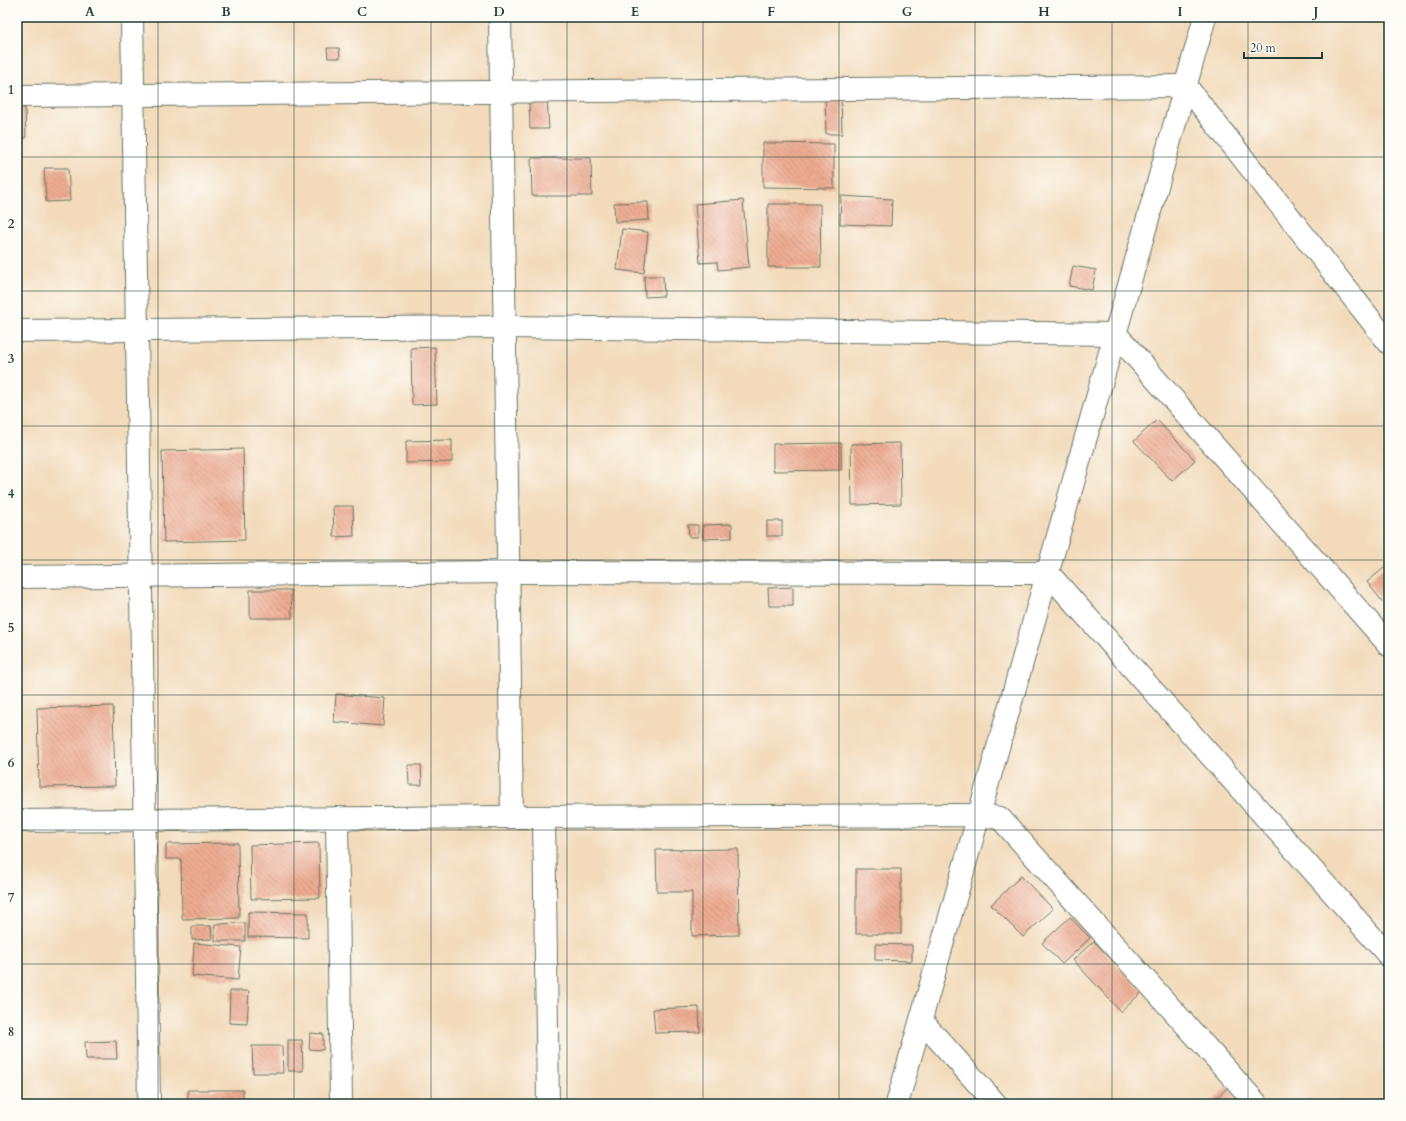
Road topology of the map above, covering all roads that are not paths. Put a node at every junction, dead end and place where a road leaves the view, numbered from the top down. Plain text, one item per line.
1 (132, 17) edge
2 (500, 17) edge
3 (1206, 17) edge
4 (1186, 86) junction
5 (501, 92) junction
6 (134, 95) junction
7 (17, 96) edge
8 (505, 327) junction
9 (137, 330) junction
10 (17, 331) edge
11 (1116, 334) junction
12 (1389, 343) edge
13 (508, 572) junction
14 (1048, 573) junction
15 (141, 576) junction
16 (17, 577) edge
17 (1389, 645) edge
18 (979, 815) junction
19 (512, 817) junction
20 (544, 817) junction
21 (337, 818) junction
22 (144, 820) junction
23 (17, 821) edge
24 (1389, 956) edge
25 (921, 1020) junction
26 (149, 1104) edge
27 (341, 1104) edge
28 (548, 1104) edge
29 (897, 1104) edge
30 (996, 1104) edge
31 (1258, 1104) edge

1 - 6 street
2 - 5 street
3 - 4 street
4 - 5 street
4 - 11 street
4 - 12 street
5 - 6 street
5 - 8 street
6 - 7 street
6 - 9 street
8 - 9 street
8 - 11 street
8 - 13 street
9 - 10 street
9 - 15 street
11 - 14 street
11 - 17 street
13 - 14 street
13 - 15 street
13 - 19 street
14 - 18 street
14 - 24 street
15 - 16 street
15 - 22 street
18 - 20 street
18 - 25 street
18 - 31 street
19 - 20 street
19 - 21 street
20 - 28 street
21 - 22 street
21 - 27 street
22 - 23 street
22 - 26 street
25 - 29 street
25 - 30 street

